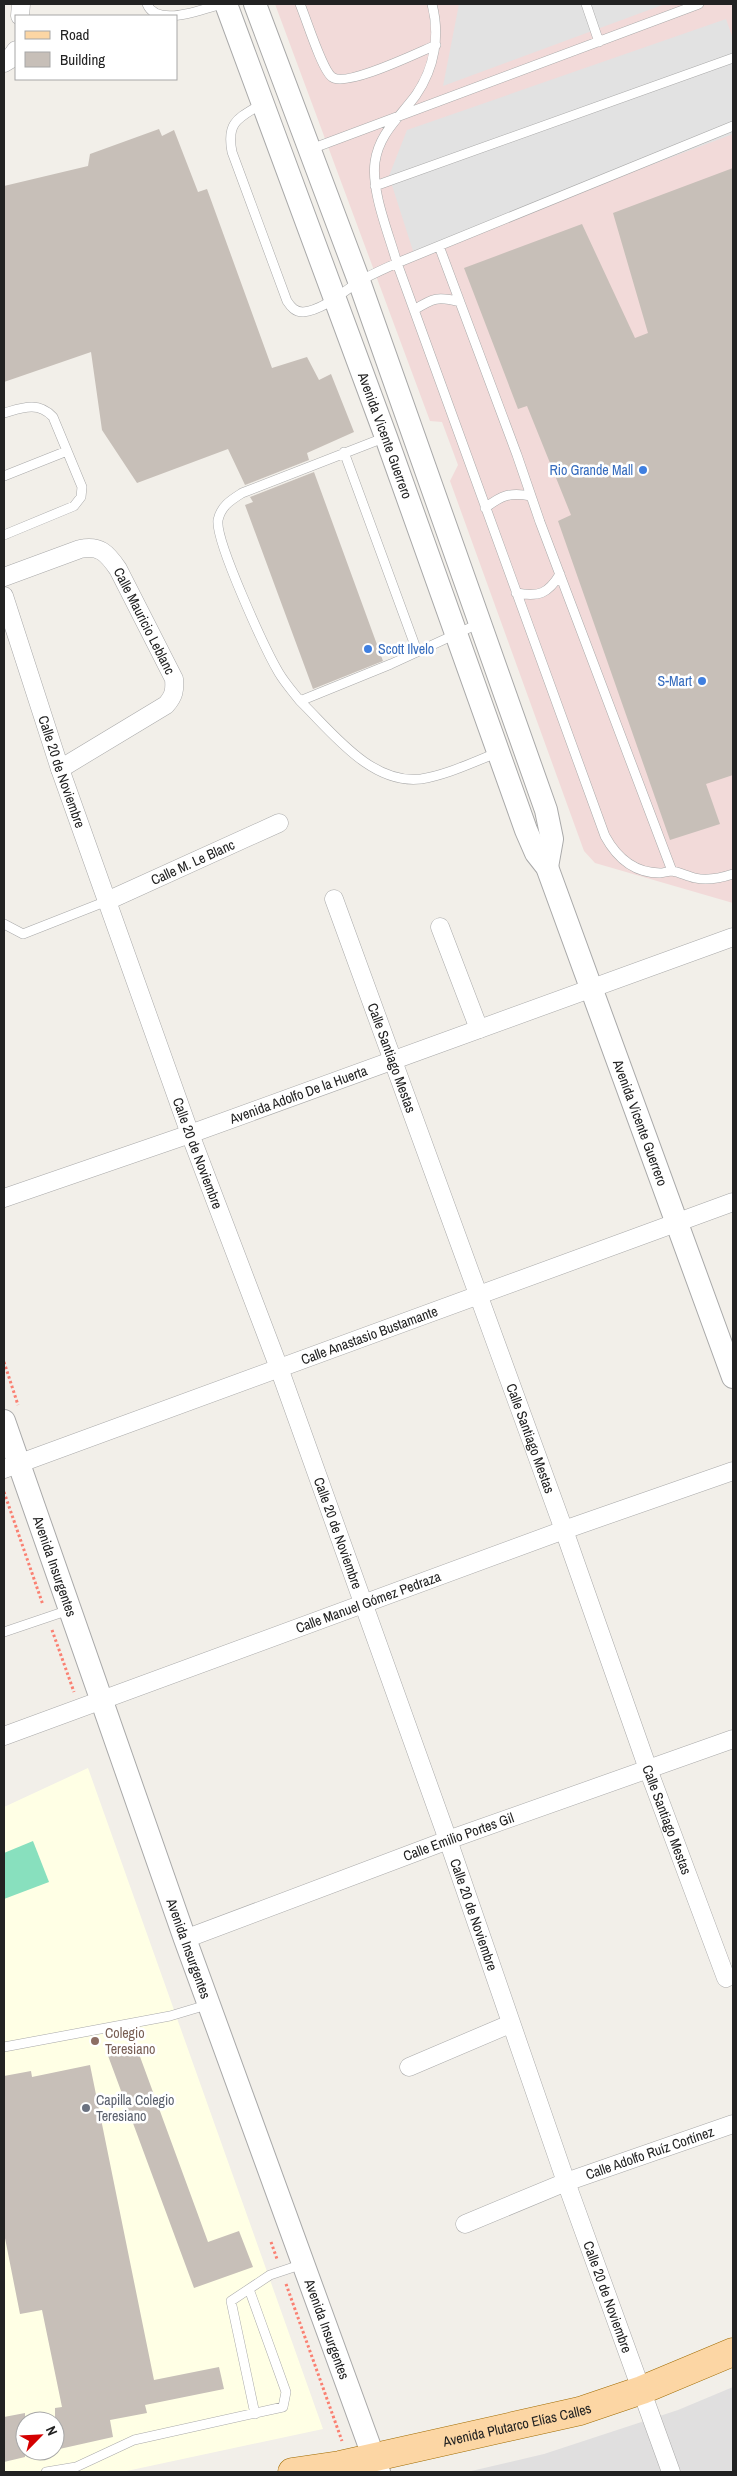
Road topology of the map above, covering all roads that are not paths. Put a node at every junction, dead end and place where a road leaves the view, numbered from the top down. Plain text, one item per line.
1 (147, 4) edge
2 (224, 4) edge
3 (255, 4) edge
4 (300, 4) edge
5 (432, 4) edge
6 (586, 4) edge
7 (699, 4) edge
8 (158, 15) edge
9 (173, 15) edge
10 (599, 42) junction
11 (436, 45) junction
12 (15, 51) edge
13 (733, 58) edge
14 (4, 63) edge
15 (263, 103) junction
16 (397, 117) junction
17 (733, 126) edge
18 (310, 149) junction
19 (376, 186) junction
20 (439, 246) junction
21 (397, 263) junction
22 (359, 282) junction
23 (334, 299) junction
24 (460, 302) junction
25 (414, 310) junction
26 (4, 413) edge
27 (386, 437) junction
28 (67, 451) junction
29 (344, 452) junction
30 (4, 476) edge
31 (531, 496) junction
32 (486, 508) junction
33 (4, 534) edge
34 (560, 574) junction
35 (4, 577) edge
36 (516, 593) junction
37 (4, 596) edge
38 (480, 623) junction
39 (456, 633) junction
40 (417, 651) junction
41 (300, 701) junction
42 (498, 753) junction
43 (60, 769) junction
44 (280, 824) dead end
45 (547, 867) junction
46 (672, 871) junction
47 (733, 874) edge
48 (334, 899) dead end
49 (106, 901) junction
50 (4, 924) edge
51 (440, 927) dead end
52 (733, 937) edge
53 (591, 988) junction
54 (479, 1029) junction
55 (392, 1061) junction
56 (190, 1134) junction
57 (4, 1198) edge
58 (733, 1202) edge
59 (676, 1222) junction
60 (477, 1295) junction
61 (280, 1368) junction
62 (733, 1378) edge
63 (4, 1421) edge
64 (12, 1466) edge
65 (733, 1471) edge
66 (564, 1530) junction
67 (364, 1605) junction
68 (69, 1610) junction
69 (4, 1632) edge
70 (101, 1701) junction
71 (4, 1736) edge
72 (733, 1739) edge
73 (648, 1769) junction
74 (448, 1840) junction
75 (185, 1939) junction
76 (726, 1978) dead end
77 (210, 2004) junction
78 (510, 2024) junction
79 (4, 2047) edge
80 (409, 2067) dead end
81 (733, 2124) edge
82 (566, 2182) junction
83 (465, 2224) dead end
84 (303, 2264) junction
85 (249, 2289) junction
86 (733, 2352) edge
87 (642, 2390) junction
88 (256, 2414) junction
89 (377, 2465) edge
90 (46, 2472) edge
91 (292, 2472) edge
92 (671, 2472) edge

1 - 8 lane
2 - 9 lane
2 - 15 street, Avenida Vicente Guerrero
3 - 18 street, Avenida Vicente Guerrero
4 - 11 lane
5 - 11 lane
6 - 10 lane
7 - 10 lane
10 - 16 lane
11 - 16 lane
12 - 14 street
13 - 19 lane
15 - 23 street, Avenida Vicente Guerrero
15 - 23 lane
16 - 18 lane
16 - 19 lane
17 - 20 lane
18 - 22 street, Avenida Vicente Guerrero
19 - 21 lane
20 - 21 lane
20 - 24 lane
21 - 22 lane
21 - 25 lane
22 - 23 lane
22 - 38 street, Avenida Vicente Guerrero
23 - 27 street, Avenida Vicente Guerrero
24 - 25 lane
24 - 31 lane
25 - 32 lane
26 - 28 lane
27 - 29 lane
27 - 39 street, Avenida Vicente Guerrero
28 - 30 lane
28 - 33 lane
29 - 40 lane
29 - 41 lane
31 - 32 lane
31 - 34 lane
32 - 36 lane
34 - 36 lane
34 - 46 lane
35 - 43 street, Calle Mauricio Leblanc
36 - 46 lane
37 - 43 street, Calle 20 de Noviembre
38 - 39 lane
38 - 45 street, Avenida Vicente Guerrero
39 - 40 lane
39 - 42 street, Avenida Vicente Guerrero
40 - 41 lane
41 - 42 lane
42 - 45 street, Avenida Vicente Guerrero
43 - 49 street, Calle 20 de Noviembre
44 - 49 street, Calle M. Le Blanc
45 - 53 street, Avenida Vicente Guerrero
46 - 47 lane
48 - 55 street, Calle Santiago Mestas
49 - 50 lane
49 - 56 street, Calle 20 de Noviembre
51 - 54 street
52 - 53 street, Avenida Adolfo De la Huerta
53 - 54 street, Avenida Adolfo De la Huerta
53 - 59 street, Avenida Vicente Guerrero
54 - 55 street, Avenida Adolfo De la Huerta
55 - 56 street, Avenida Adolfo De la Huerta
55 - 60 street, Calle Santiago Mestas
56 - 57 street, Avenida Adolfo De la Huerta
56 - 61 street, Calle 20 de Noviembre
58 - 59 street, Calle Anastasio Bustamante
59 - 60 street, Calle Anastasio Bustamante
59 - 62 street, Avenida Vicente Guerrero
60 - 61 street, Calle Anastasio Bustamante
60 - 66 street, Calle Santiago Mestas
61 - 64 street, Calle Anastasio Bustamante
61 - 67 street, Calle 20 de Noviembre
63 - 64 street, Avenida Insurgentes
64 - 68 street, Avenida Insurgentes
65 - 66 street, Calle Manuel Gómez Pedraza
66 - 67 street, Calle Manuel Gómez Pedraza
66 - 73 street, Calle Santiago Mestas
67 - 70 street, Calle Manuel Gómez Pedraza
67 - 74 street, Calle 20 de Noviembre
68 - 69 lane
68 - 70 street, Avenida Insurgentes
70 - 71 street, Calle Manuel Gómez Pedraza
70 - 75 street, Avenida Insurgentes
72 - 73 street, Calle Emilio Portes Gil
73 - 74 street, Calle Emilio Portes Gil
73 - 76 street, Calle Santiago Mestas
74 - 75 street, Calle Emilio Portes Gil
74 - 78 street, Calle 20 de Noviembre
75 - 77 street, Avenida Insurgentes
77 - 79 lane
77 - 84 street, Avenida Insurgentes
78 - 80 street
78 - 82 street, Calle 20 de Noviembre
81 - 82 street, Calle Adolfo Ruíz Cortínez
82 - 83 street, Calle Adolfo Ruíz Cortínez
82 - 87 street, Calle 20 de Noviembre
84 - 85 lane
84 - 89 street, Avenida Insurgentes
85 - 88 lane
85 - 88 lane
86 - 87 main road, Avenida Plutarco Elías Calles
87 - 89 main road, Avenida Plutarco Elías Calles
87 - 92 street, Calle 20 de Noviembre
88 - 90 lane
89 - 91 main road, Avenida Plutarco Elías Calles

